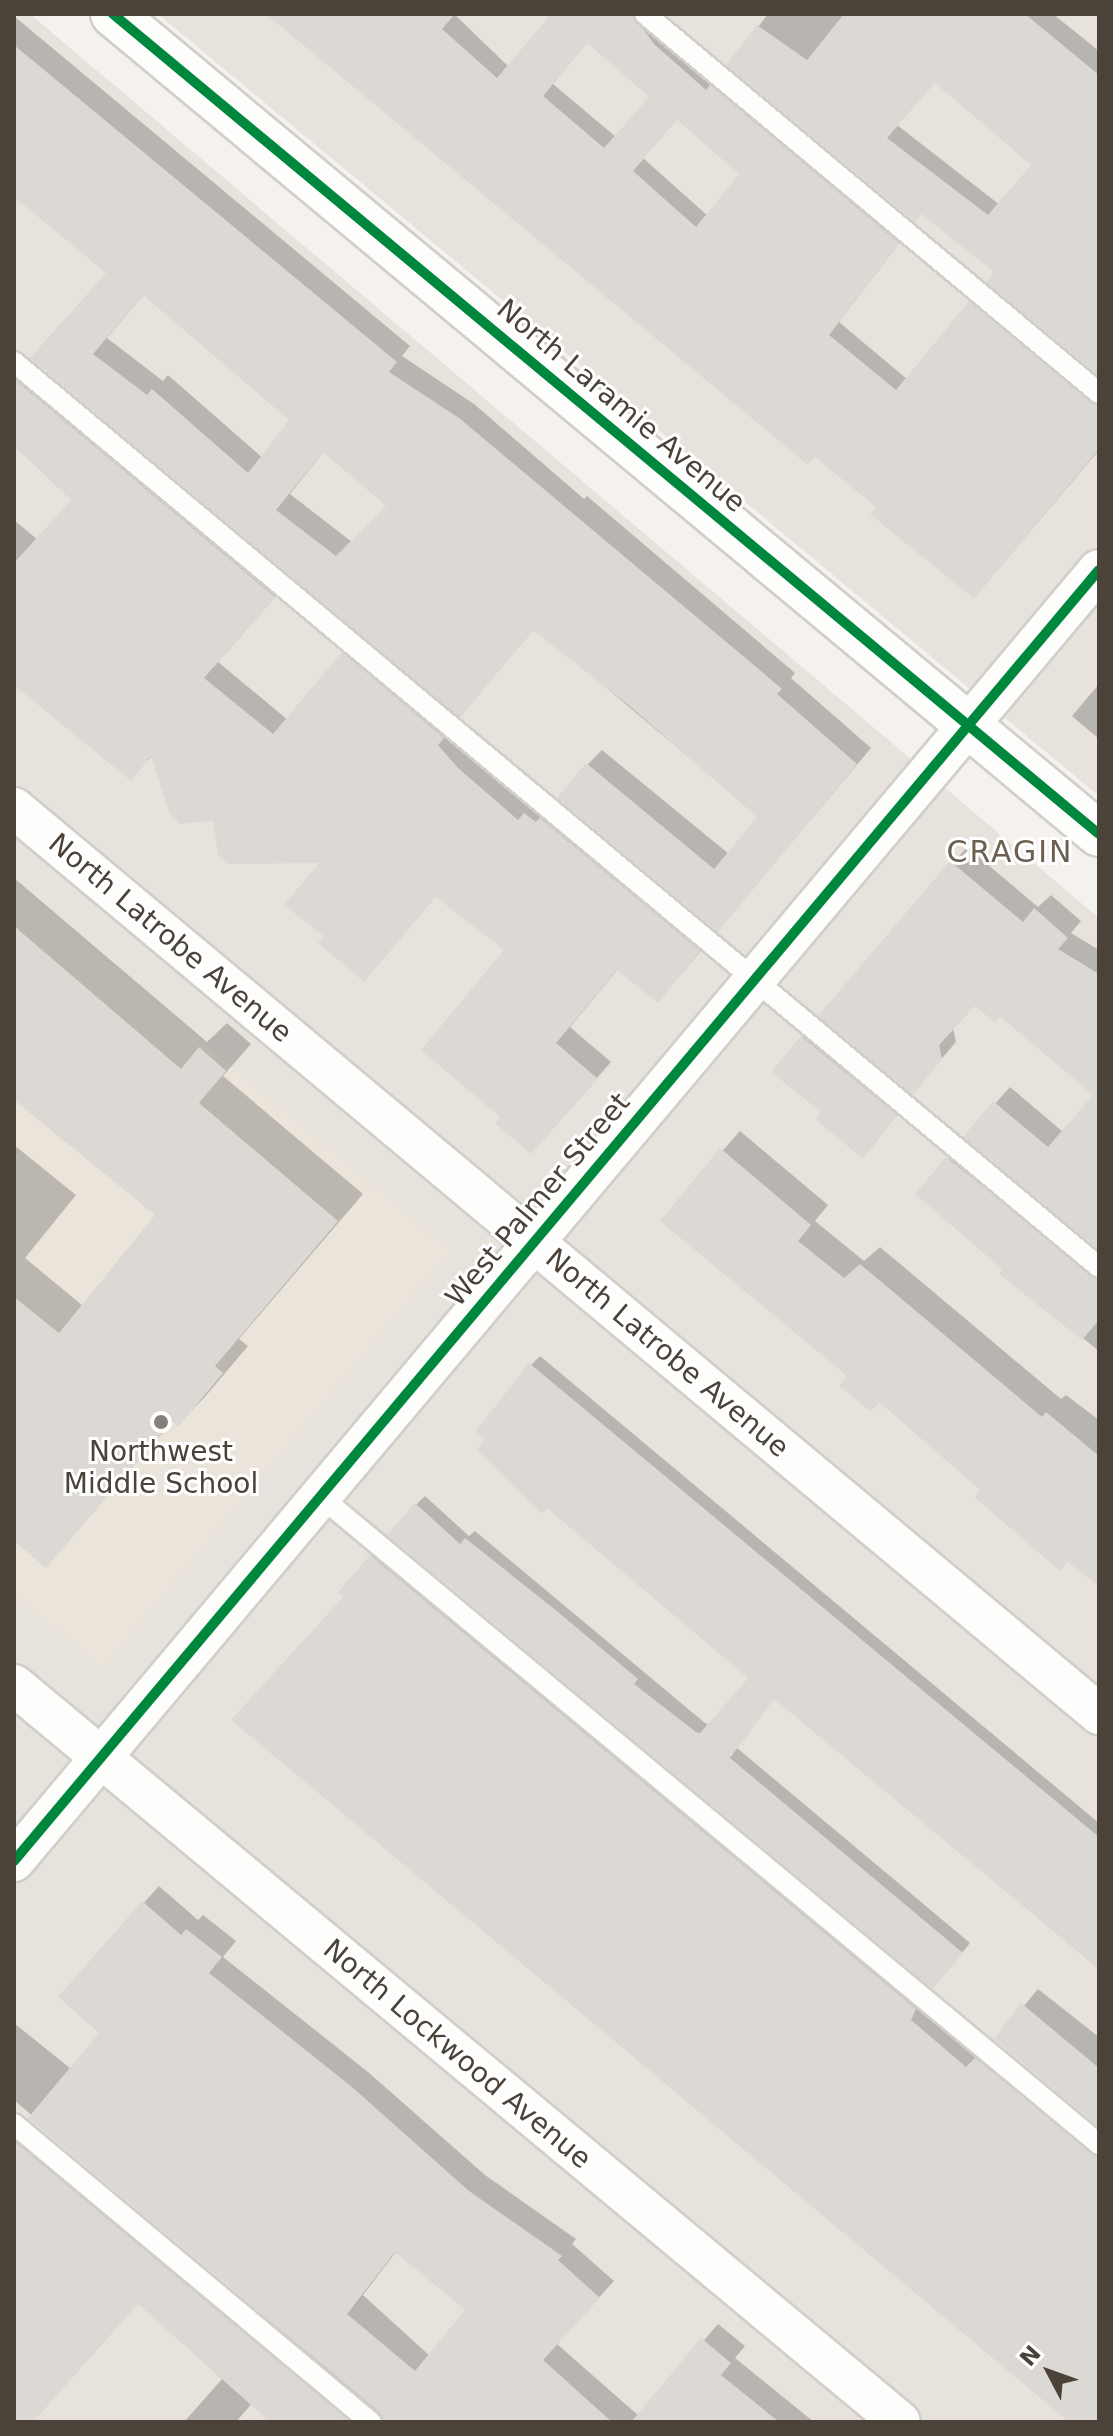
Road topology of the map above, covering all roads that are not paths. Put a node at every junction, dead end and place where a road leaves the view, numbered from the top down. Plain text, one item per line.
1 (113, 14) edge
2 (645, 14) edge
3 (14, 362) edge
4 (1099, 393) edge
5 (1099, 570) edge
6 (969, 726) junction
7 (14, 808) edge
8 (1099, 834) edge
9 (753, 981) junction
10 (534, 1242) junction
11 (1099, 1267) edge
12 (321, 1497) junction
13 (14, 1685) edge
14 (1099, 1714) edge
15 (101, 1757) junction
16 (14, 1861) edge
17 (14, 2124) edge
18 (1099, 2144) edge
19 (371, 2422) edge
20 (900, 2422) edge

1 - 6 street, North Laramie Avenue
2 - 4 lane
3 - 9 lane
5 - 6 street, West Palmer Street
6 - 8 street, North Laramie Avenue
6 - 9 street, West Palmer Street
7 - 10 street, North Latrobe Avenue
9 - 10 street, West Palmer Street
9 - 11 lane
10 - 12 street, West Palmer Street
10 - 14 street, North Latrobe Avenue
12 - 15 street, West Palmer Street
12 - 18 lane
13 - 15 street, North Lockwood Avenue
15 - 16 street, West Palmer Street
15 - 20 street, North Lockwood Avenue
17 - 19 lane

